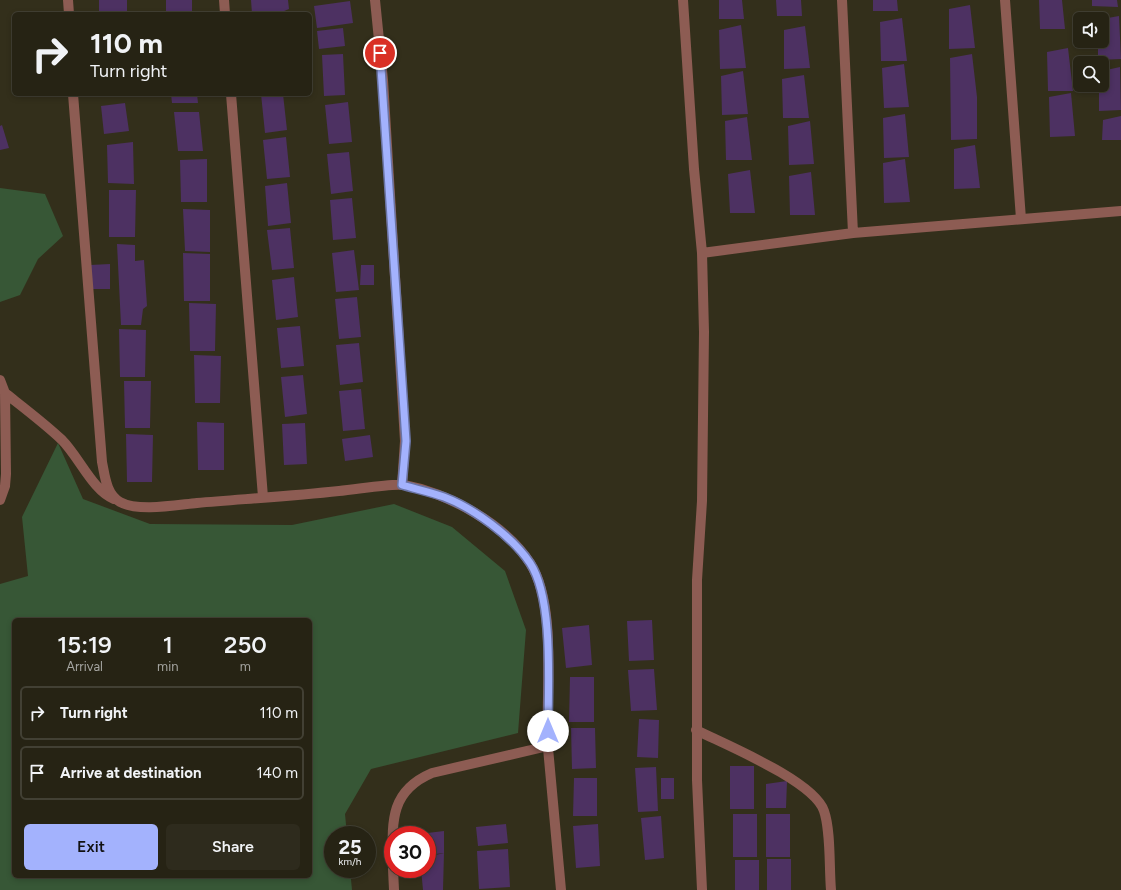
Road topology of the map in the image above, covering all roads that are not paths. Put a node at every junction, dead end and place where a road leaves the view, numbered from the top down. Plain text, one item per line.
1 (68, 0) edge
2 (224, 0) edge
3 (375, 0) edge
4 (683, 0) edge
5 (842, 0) edge
6 (1005, 0) edge
7 (68, 12) edge
8 (225, 12) edge
9 (73, 96) edge
10 (231, 96) edge
11 (1121, 210) edge
12 (1021, 219) junction
13 (854, 233) junction
14 (702, 254) junction
15 (0, 380) edge
16 (5, 393) junction
17 (402, 485) junction
18 (263, 497) junction
19 (0, 500) edge
20 (119, 501) junction
21 (696, 730) junction
22 (548, 746) junction
23 (392, 826) edge
24 (393, 878) edge
25 (394, 890) edge
26 (561, 890) edge
27 (702, 890) edge
28 (831, 890) edge

1 - 7 street
2 - 8 street
3 - 17 street
4 - 14 street
5 - 13 street
6 - 12 street
9 - 20 street
10 - 18 street
11 - 12 street
12 - 13 street
13 - 14 street
14 - 21 street
15 - 16 street
16 - 19 street
16 - 20 street
17 - 18 street
17 - 22 street
18 - 20 street
21 - 27 street
21 - 28 street
22 - 23 street
22 - 26 street
24 - 25 street

